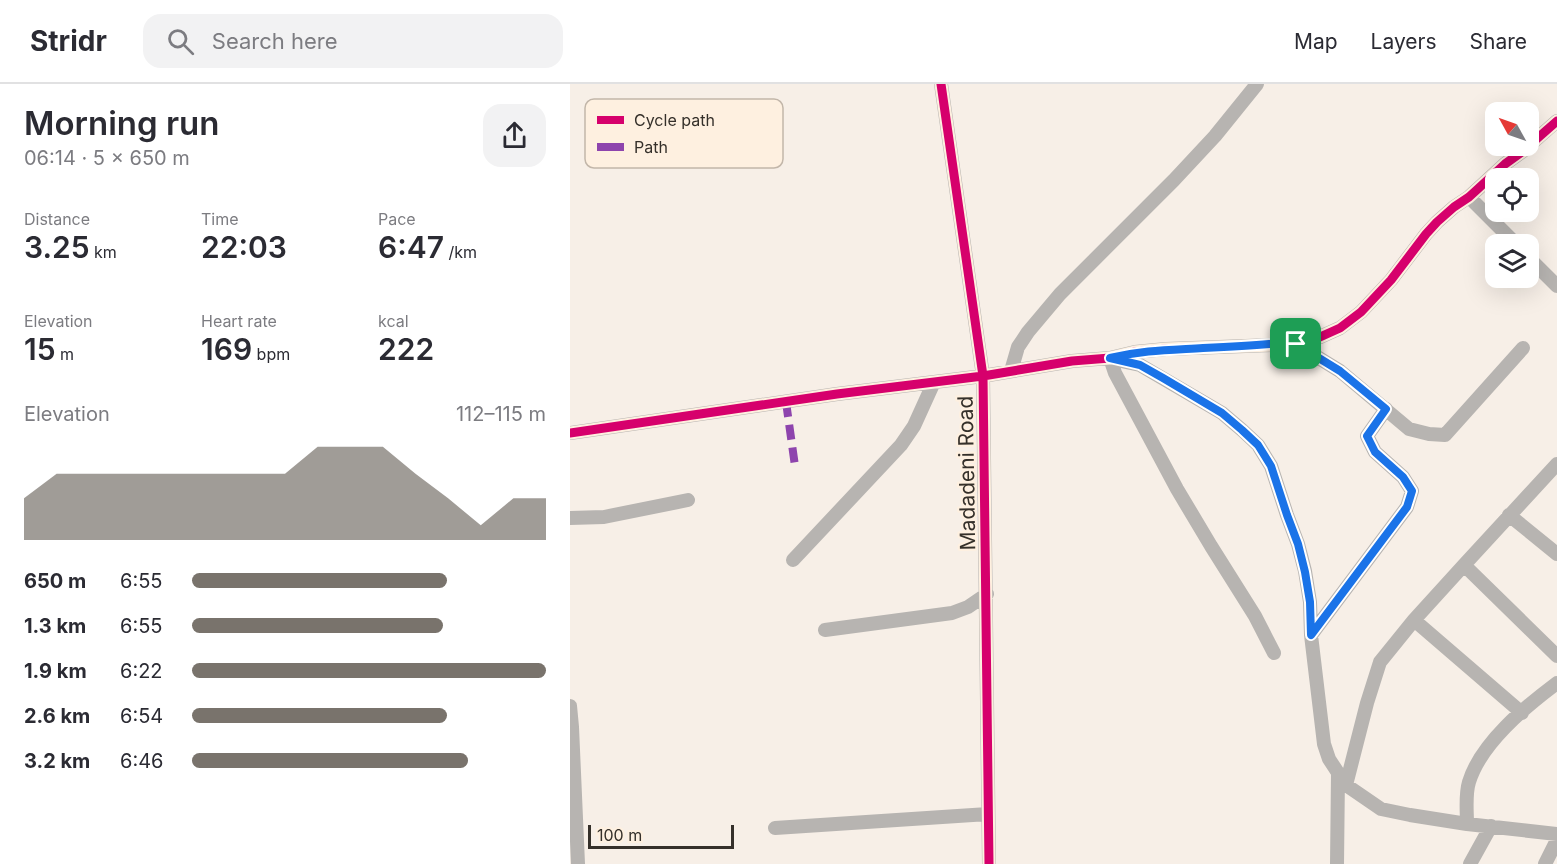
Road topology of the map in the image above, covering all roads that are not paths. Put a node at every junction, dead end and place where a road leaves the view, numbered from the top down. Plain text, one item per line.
1 (941, 84) edge
2 (1257, 84) edge
3 (1557, 121) edge
4 (1469, 197) junction
5 (1506, 234) edge
6 (1539, 268) edge
7 (1557, 286) edge
8 (1296, 344) junction
9 (1523, 348) dead end
10 (1110, 358) junction
11 (1011, 371) junction
12 (983, 376) junction
13 (934, 382) junction
14 (1386, 409) junction
15 (570, 433) edge
16 (1557, 464) edge
17 (688, 500) dead end
18 (1509, 515) junction
19 (570, 518) edge
20 (1557, 554) edge
21 (793, 560) dead end
22 (1464, 565) junction
23 (987, 594) junction
24 (1414, 620) junction
25 (825, 630) dead end
26 (1311, 635) junction
27 (1274, 653) dead end
28 (1557, 656) edge
29 (1557, 683) edge
30 (570, 706) edge
31 (1522, 713) junction
32 (571, 727) edge
33 (1342, 780) junction
34 (988, 814) junction
35 (1467, 824) junction
36 (1491, 826) junction
37 (775, 828) dead end
38 (1557, 834) edge
39 (1557, 840) edge
40 (575, 859) edge
41 (989, 864) edge
42 (1337, 864) edge
43 (1470, 864) edge
44 (1545, 864) edge

1 - 12 street, Madadeni Road
2 - 11 street
3 - 4 street
4 - 5 street
4 - 8 street
6 - 7 street
8 - 10 street
8 - 14 street
9 - 14 street
10 - 11 street
10 - 26 street
10 - 27 street
11 - 12 street
12 - 13 street
12 - 23 street, Madadeni Road
13 - 15 street
13 - 21 street
14 - 26 street
16 - 18 street
17 - 19 street
18 - 20 street
18 - 22 street
22 - 24 street
22 - 28 street
23 - 25 street
23 - 34 street, Madadeni Road
24 - 31 street
24 - 33 street
26 - 33 street
29 - 31 street
30 - 32 street
31 - 35 street
32 - 40 street
33 - 35 street
33 - 42 street
34 - 37 street
34 - 41 street, Madadeni Road
35 - 36 street
36 - 38 street
36 - 43 street
39 - 44 street

